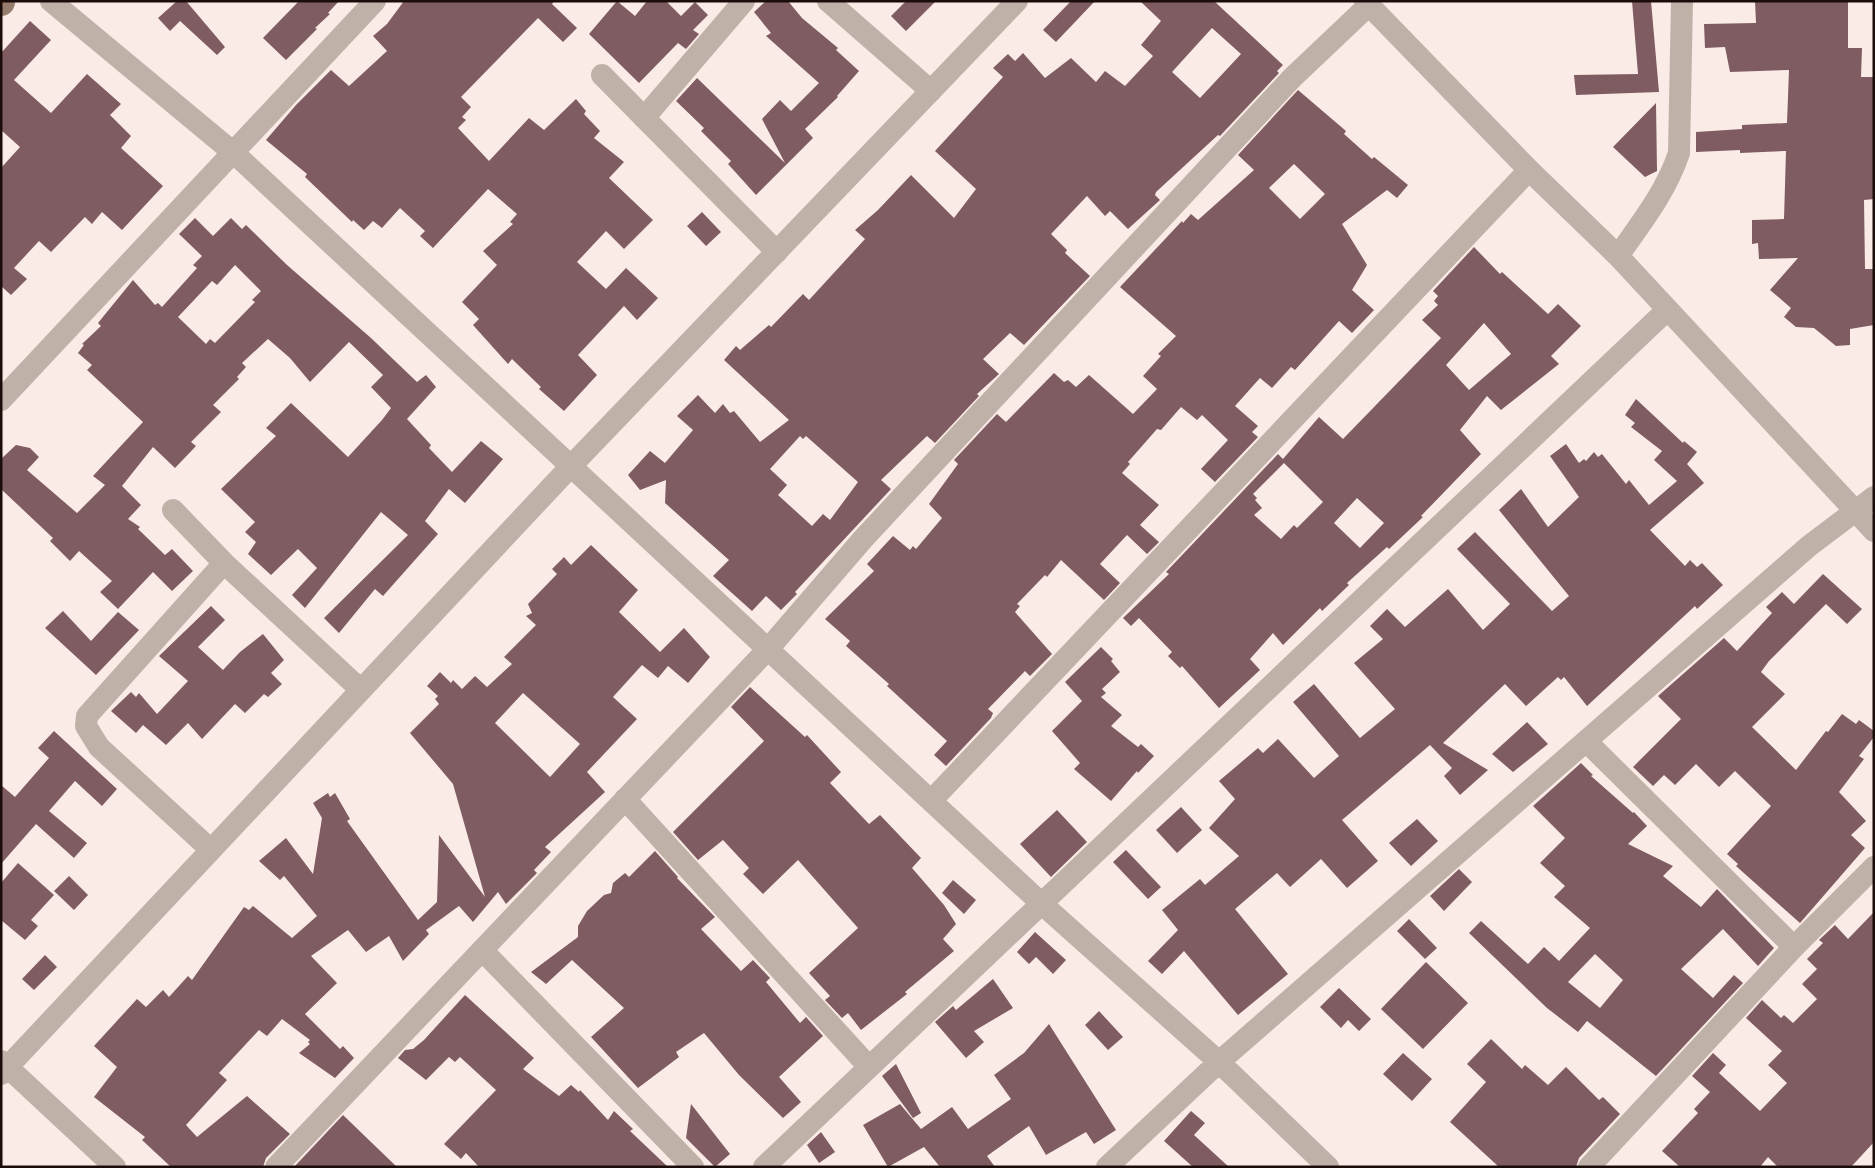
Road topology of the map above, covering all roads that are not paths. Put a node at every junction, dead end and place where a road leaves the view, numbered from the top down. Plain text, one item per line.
1 (51, 1) edge
2 (375, 1) edge
3 (744, 1) edge
4 (828, 1) edge
5 (1017, 1) edge
6 (1682, 1) edge
7 (1367, 3) edge
8 (602, 75) dead end
9 (931, 91) junction
10 (644, 118) junction
11 (235, 154) junction
12 (1529, 170) junction
13 (777, 252) junction
14 (1618, 256) junction
15 (1667, 310) junction
16 (1, 400) edge
17 (572, 465) junction
18 (1874, 497) edge
19 (173, 510) dead end
20 (1854, 511) junction
21 (1874, 531) edge
22 (224, 563) junction
23 (769, 648) junction
24 (361, 690) junction
25 (1586, 741) junction
26 (625, 799) junction
27 (931, 801) junction
28 (210, 849) junction
29 (1874, 867) edge
30 (1042, 904) junction
31 (1794, 947) junction
32 (482, 950) junction
33 (1219, 1062) junction
34 (3, 1067) edge
35 (869, 1067) junction
36 (115, 1167) edge
37 (276, 1167) edge
38 (693, 1167) edge
39 (764, 1167) edge
40 (1107, 1167) edge
41 (1328, 1167) edge
42 (1589, 1167) edge

1 - 11 street
2 - 11 street
3 - 10 street
4 - 9 street
5 - 9 street
6 - 14 street
7 - 12 street
7 - 23 street
8 - 10 street
9 - 13 street
10 - 13 street
11 - 16 street
11 - 17 street
12 - 14 street
12 - 27 street
13 - 17 street
14 - 15 street
15 - 20 street
15 - 30 street
17 - 23 street
17 - 24 street
18 - 20 street
19 - 22 street
20 - 21 street
20 - 25 street
22 - 24 street
22 - 28 street
23 - 26 street
23 - 27 street
24 - 28 street
25 - 31 street
25 - 33 street
26 - 32 street
26 - 35 street
27 - 30 street
28 - 34 street
29 - 31 street
30 - 33 street
30 - 35 street
31 - 42 street
32 - 37 street
32 - 38 street
33 - 40 street
33 - 41 street
34 - 36 street
35 - 39 street

